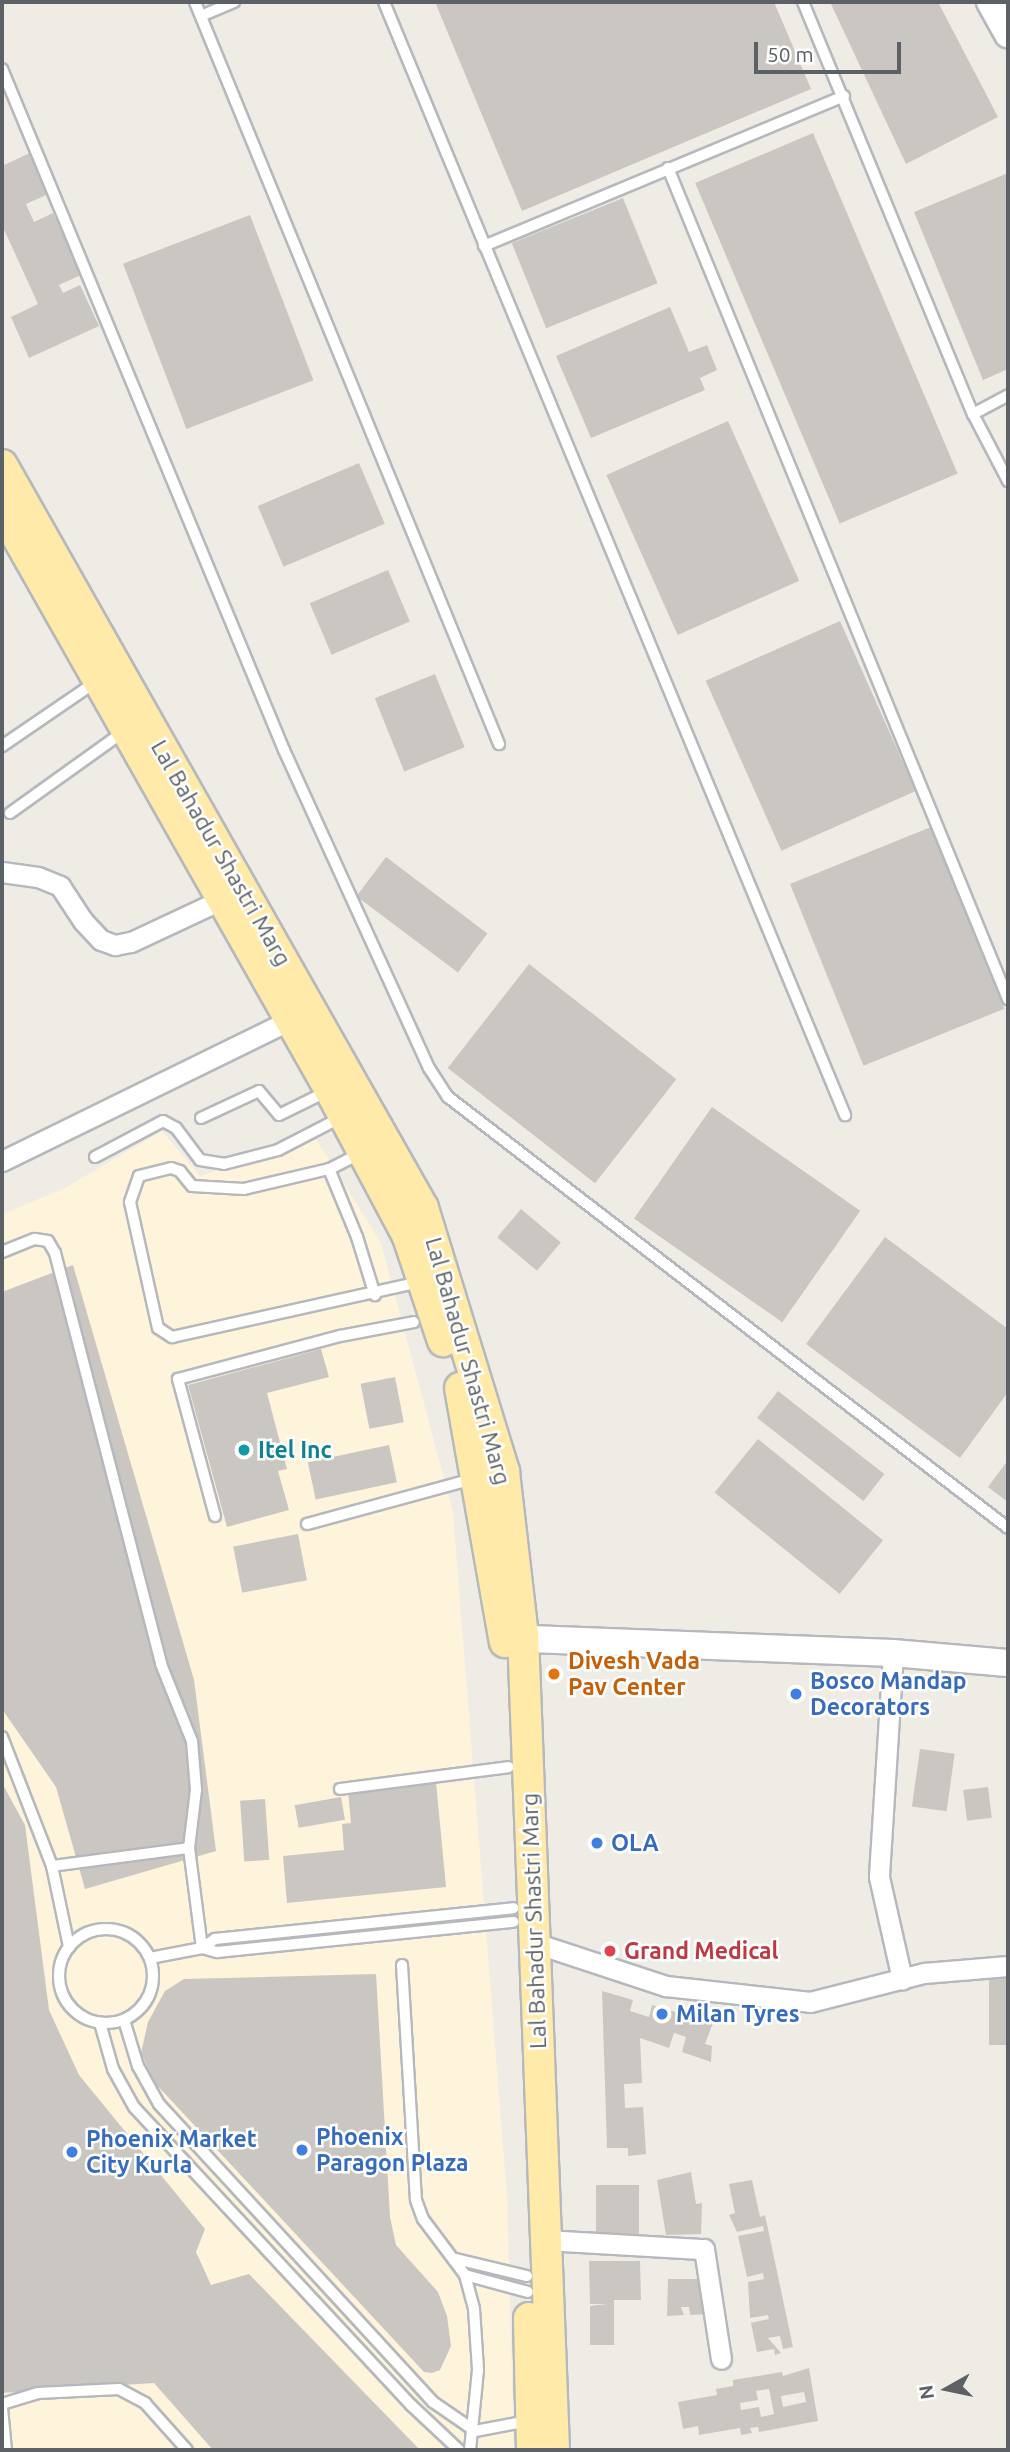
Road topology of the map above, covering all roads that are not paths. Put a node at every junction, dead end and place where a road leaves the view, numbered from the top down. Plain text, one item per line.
1 (195, 2) edge
2 (234, 2) edge
3 (384, 2) edge
4 (803, 2) edge
5 (990, 2) edge
6 (201, 16) junction
7 (1008, 34) edge
8 (2, 69) edge
9 (844, 96) junction
10 (668, 168) junction
11 (484, 246) junction
12 (1008, 395) edge
13 (973, 414) junction
14 (2, 465) edge
15 (1008, 481) edge
16 (2, 510) edge
17 (98, 680) junction
18 (126, 730) junction
19 (499, 744) dead end
20 (2, 746) edge
21 (10, 813) dead end
22 (2, 872) edge
23 (223, 899) junction
24 (1008, 999) edge
25 (300, 1014) junction
26 (340, 1085) junction
27 (845, 1115) dead end
28 (344, 1116) junction
29 (201, 1118) dead end
30 (362, 1152) junction
31 (95, 1157) dead end
32 (2, 1161) edge
33 (329, 1169) junction
34 (412, 1215) junction
35 (2, 1252) edge
36 (423, 1282) junction
37 (375, 1295) junction
38 (425, 1319) junction
39 (491, 1475) junction
40 (215, 1516) dead end
41 (307, 1524) dead end
42 (1008, 1528) edge
43 (514, 1637) junction
44 (893, 1653) junction
45 (1008, 1663) edge
46 (2, 1737) edge
47 (509, 1767) junction
48 (340, 1789) dead end
49 (189, 1848) junction
50 (52, 1866) junction
51 (513, 1915) junction
52 (535, 1943) junction
53 (69, 1947) junction
54 (202, 1948) junction
55 (150, 1958) junction
56 (402, 1965) dead end
57 (1008, 1966) edge
58 (902, 1979) junction
59 (124, 2020) junction
60 (100, 2023) junction
61 (546, 2240) junction
62 (456, 2259) junction
63 (465, 2275) junction
64 (528, 2284) junction
65 (720, 2359) dead end
66 (2, 2406) edge
67 (531, 2421) junction
68 (475, 2431) junction
69 (6, 2450) edge
70 (187, 2450) edge
71 (459, 2450) edge
72 (470, 2450) edge
73 (532, 2450) edge
74 (554, 2450) edge

1 - 6 lane
2 - 6 lane
3 - 11 lane
4 - 9 lane
5 - 7 street
6 - 19 lane
8 - 42 lane
9 - 10 lane
9 - 13 lane
10 - 11 lane
10 - 24 lane
11 - 27 lane
12 - 13 lane
13 - 15 lane
14 - 25 main road, Lal Bahadur Shastri Marg
16 - 17 main road, Lal Bahadur Shastri Marg
17 - 18 main road, Lal Bahadur Shastri Marg
17 - 20 lane
18 - 21 lane
18 - 23 main road, Lal Bahadur Shastri Marg
22 - 23 street
23 - 25 main road, Lal Bahadur Shastri Marg
25 - 26 main road, Lal Bahadur Shastri Marg
25 - 32 street
26 - 28 main road, Lal Bahadur Shastri Marg
26 - 29 lane
26 - 34 main road, Lal Bahadur Shastri Marg
28 - 30 main road, Lal Bahadur Shastri Marg
28 - 31 lane
30 - 33 lane
30 - 34 main road, Lal Bahadur Shastri Marg
33 - 37 lane
33 - 37 lane
34 - 36 main road, Lal Bahadur Shastri Marg
34 - 39 main road, Lal Bahadur Shastri Marg
35 - 49 lane
36 - 37 lane
36 - 38 main road, Lal Bahadur Shastri Marg
38 - 39 main road, Lal Bahadur Shastri Marg
38 - 40 lane
39 - 41 lane
39 - 43 main road, Lal Bahadur Shastri Marg
43 - 44 street
43 - 47 main road, Lal Bahadur Shastri Marg
43 - 52 main road, Lal Bahadur Shastri Marg
44 - 45 street
44 - 58 street
46 - 50 lane
47 - 48 lane
47 - 51 main road, Lal Bahadur Shastri Marg
49 - 50 lane
49 - 54 lane
50 - 53 lane
51 - 54 lane
51 - 64 main road, Lal Bahadur Shastri Marg
52 - 58 street
52 - 61 main road, Lal Bahadur Shastri Marg
53 - 55 lane
53 - 60 lane
54 - 55 lane
55 - 59 lane
56 - 62 lane
57 - 58 street
59 - 60 lane
59 - 68 lane
60 - 71 lane
61 - 65 street
61 - 74 main road, Lal Bahadur Shastri Marg
62 - 63 lane
62 - 64 lane
63 - 64 lane
63 - 68 lane
64 - 67 main road, Lal Bahadur Shastri Marg
66 - 69 lane
66 - 70 lane
67 - 68 lane
67 - 73 main road, Lal Bahadur Shastri Marg
68 - 72 lane

